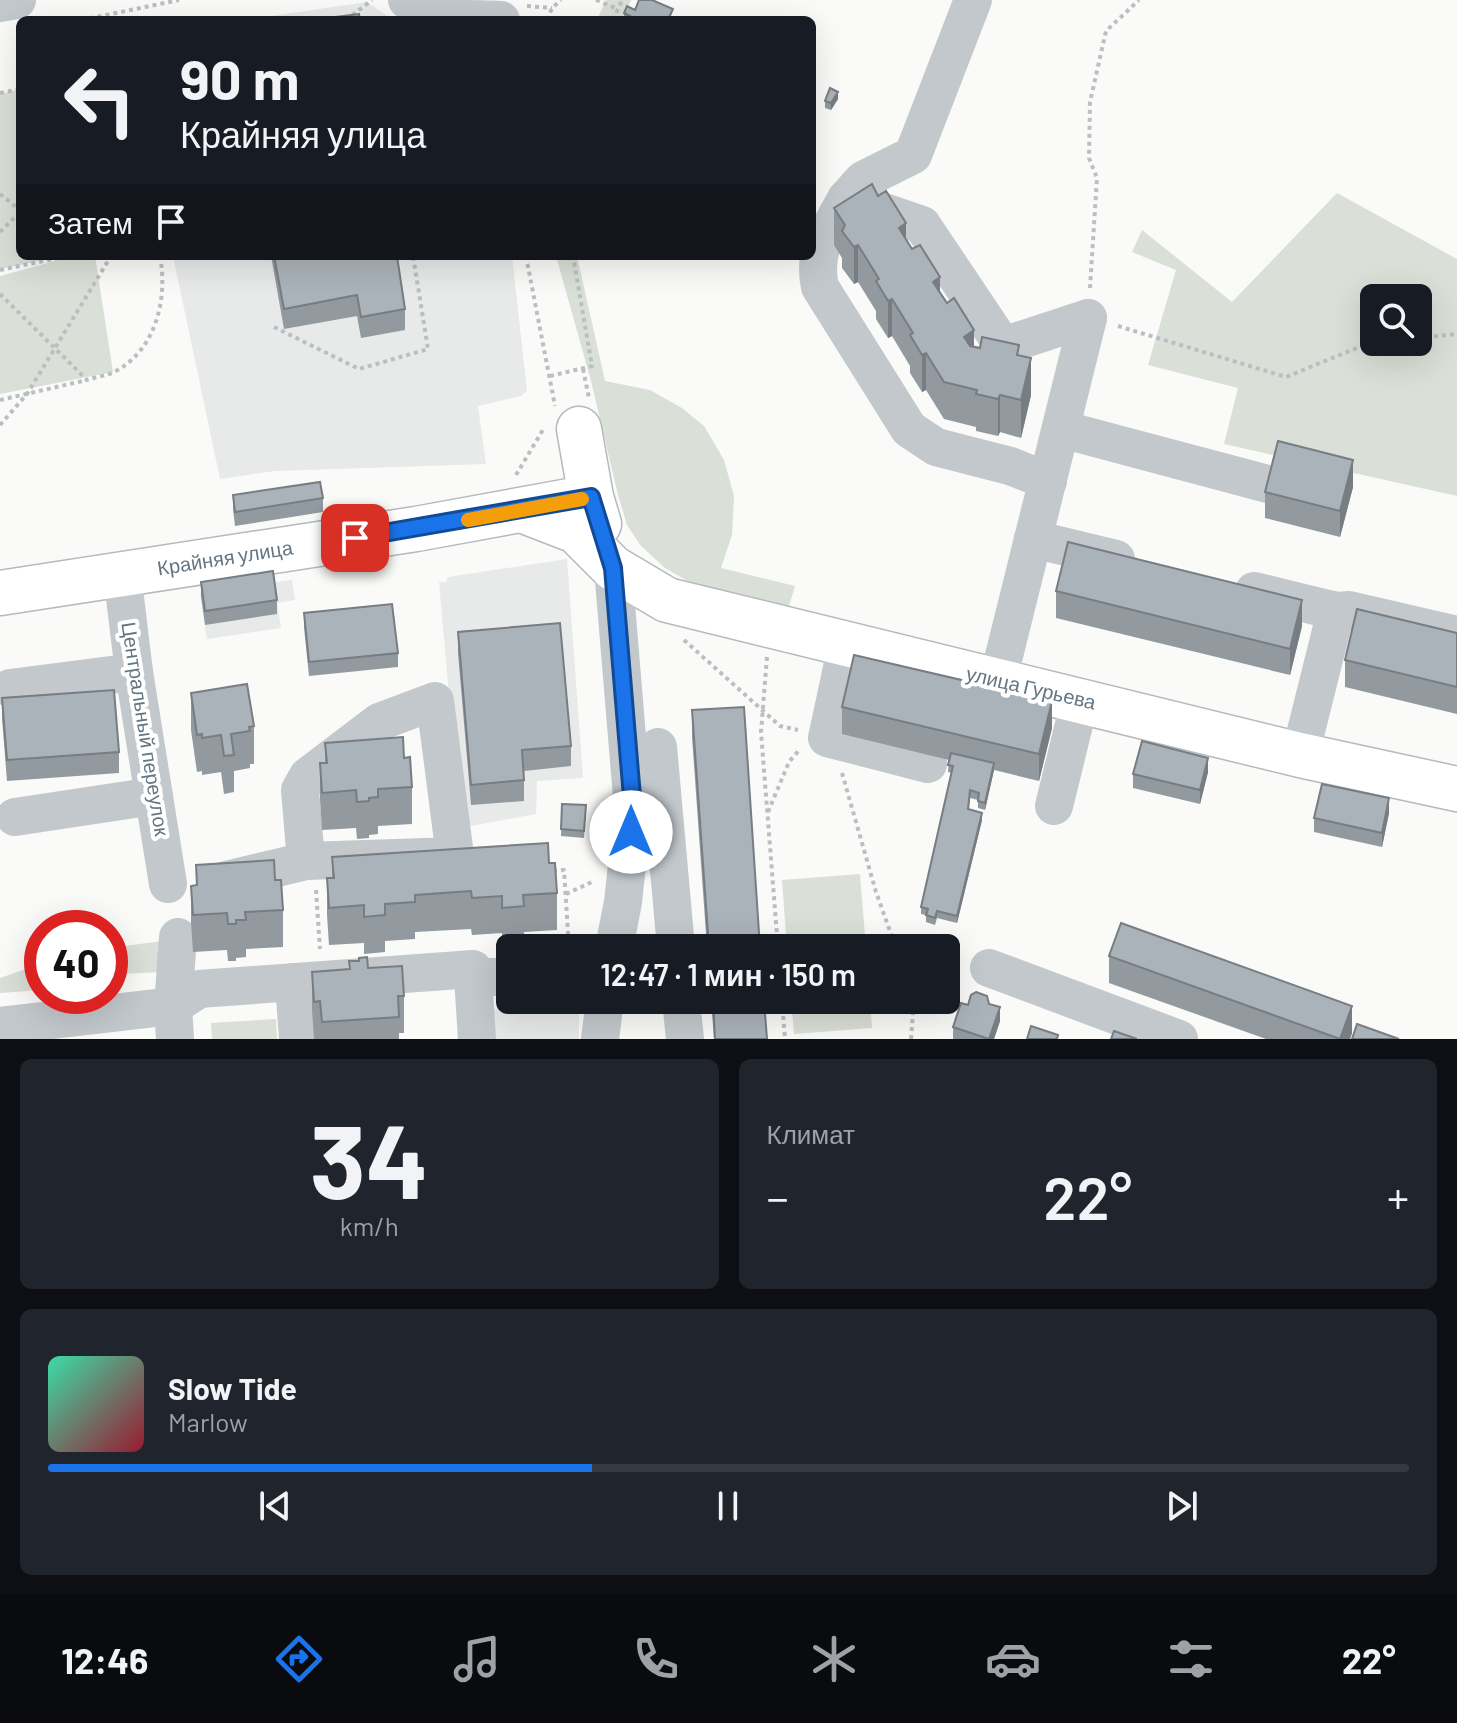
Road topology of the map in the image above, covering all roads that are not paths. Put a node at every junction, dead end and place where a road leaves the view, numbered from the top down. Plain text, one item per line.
1 (17, 0) edge
2 (407, 0) edge
3 (973, 0) edge
4 (0, 3) edge
5 (436, 16) edge
6 (846, 199) junction
7 (1061, 429) junction
8 (1048, 481) junction
9 (1271, 485) edge
10 (516, 496) junction
11 (591, 497) junction
12 (1033, 539) junction
13 (613, 568) junction
14 (1154, 568) edge
15 (122, 573) junction
16 (1215, 582) edge
17 (0, 593) edge
18 (1336, 611) junction
19 (1457, 635) edge
20 (844, 659) dead end
21 (134, 672) junction
22 (998, 680) junction
23 (10, 688) dead end
24 (1080, 700) junction
25 (658, 747) dead end
26 (1300, 755) junction
27 (928, 764) dead end
28 (1457, 789) edge
29 (154, 796) junction
30 (1054, 806) dead end
31 (15, 817) dead end
32 (648, 832) junction
33 (309, 871) junction
34 (211, 883) edge
35 (168, 884) dead end
36 (618, 934) edge
37 (673, 934) edge
38 (178, 937) dead end
39 (989, 968) dead end
40 (492, 977) edge
41 (294, 982) junction
42 (603, 1014) edge
43 (682, 1014) edge
44 (174, 1022) edge
45 (0, 1026) edge
46 (298, 1039) edge
47 (477, 1039) edge
48 (600, 1039) edge
49 (685, 1039) edge
50 (1179, 1039) edge

1 - 4 street
2 - 5 street
3 - 6 street
6 - 7 street
6 - 8 street
7 - 8 street
7 - 9 street
8 - 12 street
10 - 11 main road, Крайняя улица
10 - 11 main road
10 - 13 main road, улица Гурьева
10 - 15 main road, Крайняя улица
11 - 13 main road
12 - 14 street
12 - 22 street
13 - 22 main road, улица Гурьева
13 - 32 street
15 - 17 main road, Крайняя улица
15 - 21 street, Центральный переулок
16 - 18 street
18 - 19 street
18 - 26 street
20 - 27 street
21 - 23 street
21 - 29 street, Центральный переулок
22 - 24 main road, улица Гурьева
24 - 26 main road, улица Гурьева
24 - 30 street
25 - 32 street
26 - 28 main road, улица Гурьева
29 - 31 street
29 - 35 street, Центральный переулок
32 - 36 street
32 - 37 street
33 - 33 street
33 - 34 street
38 - 44 street
39 - 50 street
40 - 41 street
40 - 47 street
41 - 44 street
41 - 46 street
42 - 48 street
43 - 49 street
44 - 45 street

